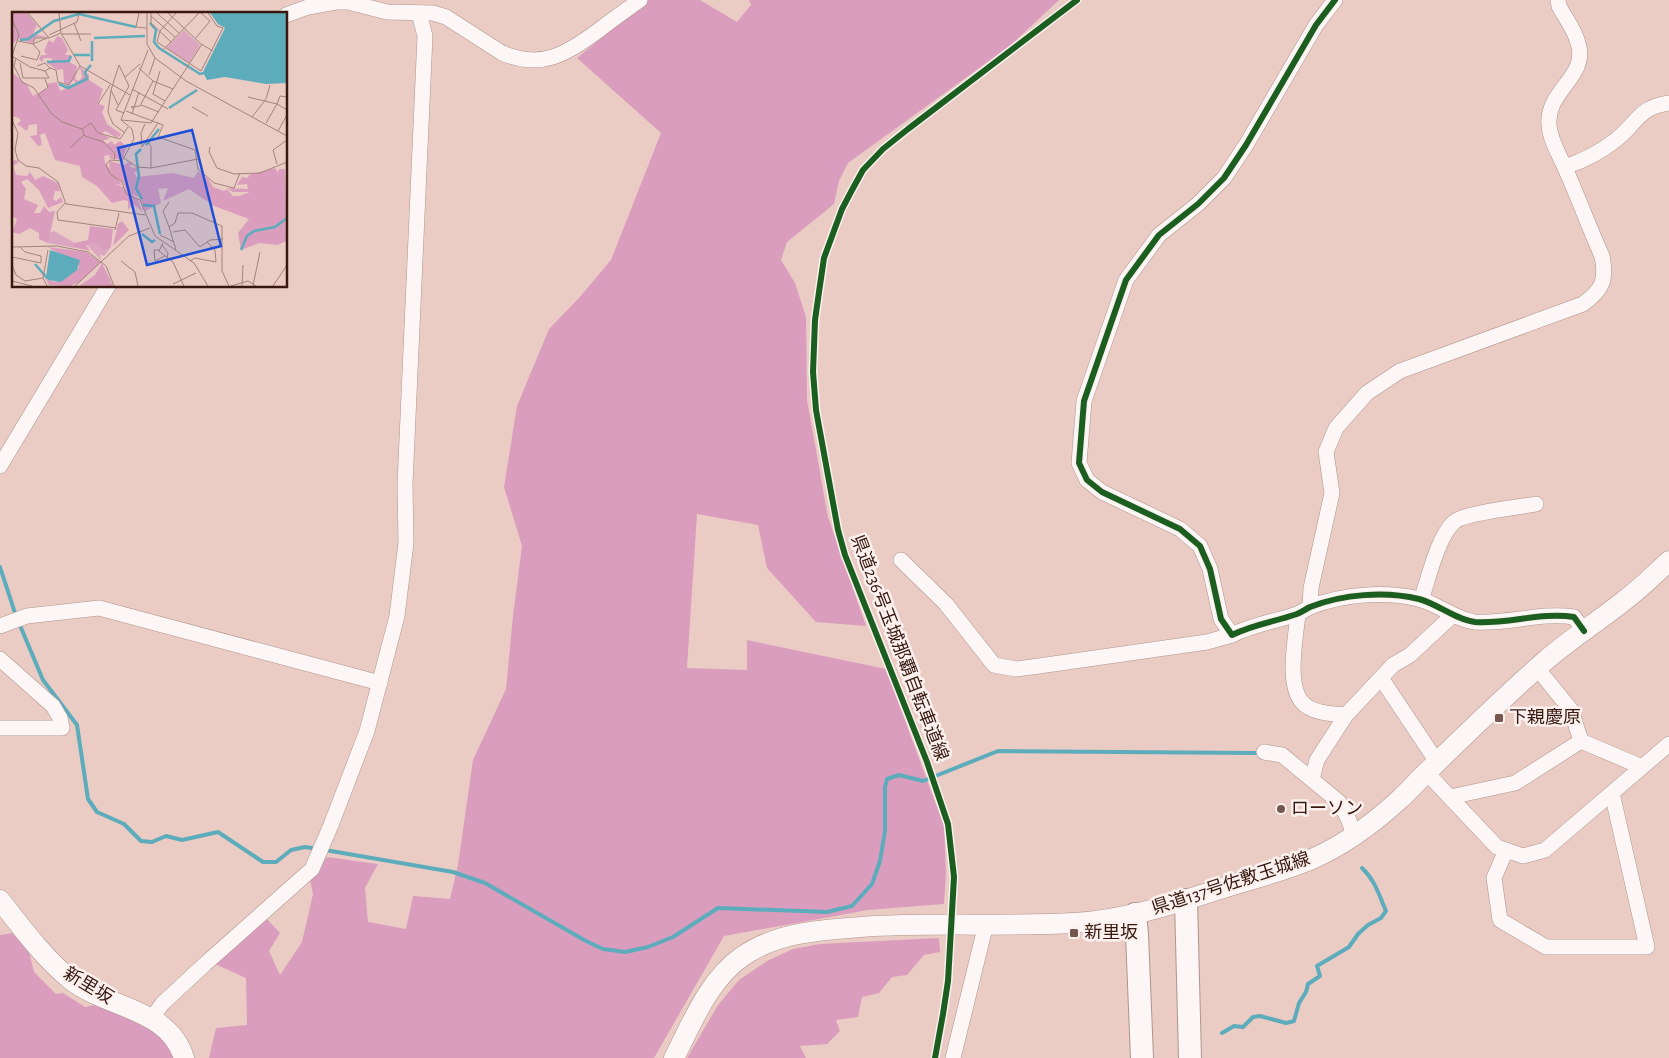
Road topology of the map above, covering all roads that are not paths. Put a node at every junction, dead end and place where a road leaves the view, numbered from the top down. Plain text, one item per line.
1 (640, 0) edge
2 (1335, 0) edge
3 (1558, 0) edge
4 (419, 13) junction
5 (288, 14) edge
6 (1669, 103) edge
7 (1565, 167) junction
8 (107, 288) edge
9 (0, 466) edge
10 (1536, 504) dead end
11 (901, 560) dead end
12 (1669, 561) edge
13 (1421, 600) junction
14 (1304, 610) junction
15 (1454, 614) junction
16 (5, 624) edge
17 (1584, 631) junction
18 (1232, 635) junction
19 (0, 659) edge
20 (1537, 668) junction
21 (1381, 678) junction
22 (380, 683) junction
23 (1346, 715) junction
24 (0, 728) edge
25 (1581, 740) junction
26 (1669, 744) edge
27 (1264, 752) dead end
28 (1431, 767) junction
29 (1642, 767) junction
30 (1312, 779) junction
31 (1612, 793) junction
32 (1450, 797) junction
33 (1354, 834) junction
34 (1506, 850) junction
35 (0, 900) edge
36 (1186, 900) junction
37 (1135, 914) junction
38 (986, 924) junction
39 (152, 1018) junction
40 (184, 1058) edge
41 (674, 1058) edge
42 (953, 1058) edge
43 (1142, 1058) edge
44 (1190, 1058) edge

1 - 4 street
2 - 18 street
3 - 7 street
4 - 5 street
4 - 22 street
6 - 7 street
7 - 14 street
8 - 9 street
10 - 13 street
11 - 18 street
12 - 17 main road, 県道137号佐敷玉城線
13 - 14 street
13 - 15 street
14 - 18 street
14 - 23 street
15 - 17 street
15 - 21 street
16 - 22 street
17 - 20 main road, 県道137号佐敷玉城線
19 - 24 street
20 - 25 street
20 - 28 main road, 県道137号佐敷玉城線
21 - 23 street
21 - 28 street
22 - 39 street
23 - 30 street
25 - 29 street
25 - 32 street
26 - 29 street
27 - 30 street
28 - 32 street
28 - 33 main road, 県道137号佐敷玉城線
29 - 31 street
30 - 33 street
31 - 34 street
31 - 34 street
32 - 34 street
33 - 36 main road, 県道137号佐敷玉城線
35 - 39 main road, 新里坂
36 - 37 main road, 県道137号佐敷玉城線
36 - 44 highway
37 - 38 main road, 県道137号佐敷玉城線
37 - 43 highway
38 - 41 main road
38 - 42 street
39 - 40 main road, 新里坂

